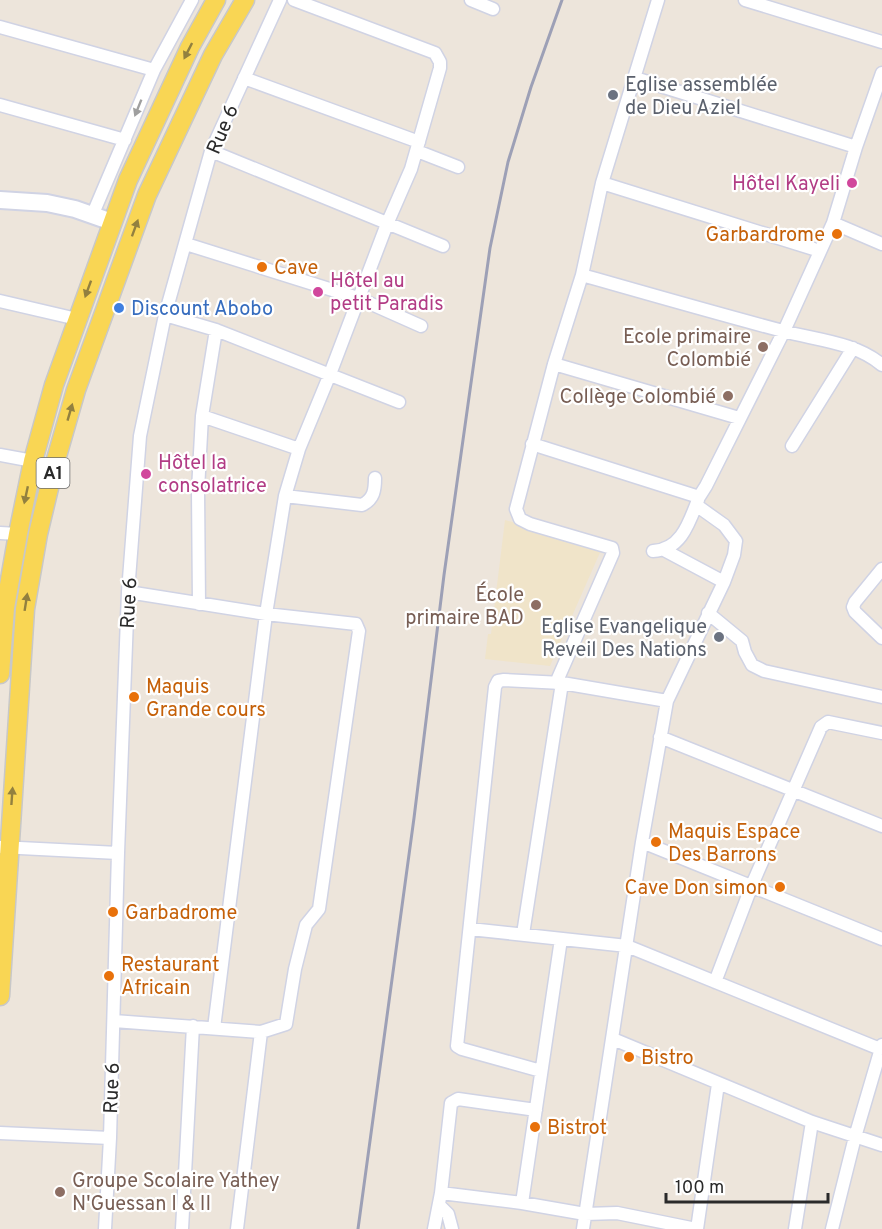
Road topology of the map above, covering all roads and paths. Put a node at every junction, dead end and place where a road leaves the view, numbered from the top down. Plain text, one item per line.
1 (192, 0) edge
2 (216, 0) edge
3 (245, 0) edge
4 (280, 0) edge
5 (294, 0) edge
6 (471, 0) edge
7 (658, 0) edge
8 (746, 0) edge
9 (493, 9) dead end
10 (0, 27) edge
11 (882, 42) edge
12 (154, 70) junction
13 (882, 73) edge
14 (244, 78) junction
15 (635, 78) junction
16 (0, 105) edge
17 (125, 140) junction
18 (418, 147) junction
19 (856, 147) junction
20 (211, 152) junction
21 (458, 167) dead end
22 (602, 183) junction
23 (0, 200) edge
24 (92, 216) junction
25 (112, 222) junction
26 (833, 223) junction
27 (387, 224) junction
28 (186, 244) junction
29 (882, 244) edge
30 (443, 246) dead end
31 (819, 251) junction
32 (582, 275) junction
33 (358, 298) junction
34 (0, 301) edge
35 (165, 315) junction
36 (77, 319) junction
37 (421, 326) dead end
38 (216, 330) junction
39 (784, 331) junction
40 (853, 348) junction
41 (554, 363) junction
42 (882, 365) edge
43 (330, 374) junction
44 (399, 402) dead end
45 (202, 416) junction
46 (739, 418) junction
47 (532, 444) junction
48 (792, 446) dead end
49 (298, 449) junction
50 (0, 455) edge
51 (33, 461) junction
52 (375, 478) dead end
53 (285, 496) junction
54 (697, 501) junction
55 (9, 534) edge
56 (882, 569) edge
57 (724, 582) junction
58 (128, 592) junction
59 (199, 603) junction
60 (708, 613) junction
61 (266, 614) junction
62 (882, 638) edge
63 (0, 674) edge
64 (559, 683) junction
65 (882, 697) edge
66 (667, 700) junction
67 (882, 734) edge
68 (660, 737) junction
69 (794, 792) junction
70 (882, 826) edge
71 (642, 842) junction
72 (4, 848) edge
73 (118, 853) junction
74 (752, 885) junction
75 (470, 929) junction
76 (524, 934) junction
77 (561, 939) junction
78 (882, 939) edge
79 (627, 946) junction
80 (715, 982) junction
81 (0, 996) edge
82 (114, 1021) junction
83 (193, 1026) junction
84 (214, 1028) junction
85 (261, 1032) junction
86 (614, 1040) junction
87 (881, 1047) edge
88 (541, 1071) junction
89 (718, 1084) junction
90 (536, 1110) junction
91 (812, 1122) junction
92 (0, 1133) edge
93 (855, 1137) junction
94 (110, 1138) junction
95 (882, 1145) edge
96 (440, 1199) junction
97 (522, 1203) junction
98 (585, 1214) junction
99 (105, 1229) edge
100 (182, 1229) edge
101 (237, 1229) edge
102 (434, 1229) edge
103 (452, 1229) edge
104 (583, 1229) edge
105 (697, 1229) edge
106 (795, 1229) edge
107 (832, 1229) edge

1 - 12 street
2 -> 25 main road, A1
72 -> 3 main road, A1
4 - 14 street, Rue 6
5 - 18 street
6 - 9 street
7 - 15 street
8 - 11 street
10 - 12 street
12 -> 17 street
13 - 19 street
14 - 18 street
14 - 20 street, Rue 6
15 - 19 street
15 - 22 street
16 - 17 street
17 - 24 street
18 - 21 street
18 - 27 street
19 - 26 street
20 - 27 street
20 - 28 street, Rue 6
22 - 31 street
22 - 32 street
23 - 24 street
24 - 25 street
25 -> 36 main road, A1
26 - 29 street
26 - 31 street
27 - 30 street
27 - 33 street
28 - 33 street
28 - 35 street, Rue 6
31 - 39 street
32 - 39 street
32 - 41 street
33 - 37 street
33 - 43 street
34 - 36 street
35 - 38 street
35 - 58 street, Rue 6
36 - 51 main road, A1
38 - 43 street
38 - 45 street
39 - 40 street
39 - 46 street
40 - 42 street
40 - 48 street
41 - 46 street
41 - 47 street
43 - 44 street
43 - 49 street
45 - 49 street
45 - 59 street
46 - 54 street
47 - 54 street
47 - 64 street
49 - 53 street
50 - 51 street
51 -> 55 main road, A1
52 - 53 street
53 - 61 street
54 - 57 street
54 - 57 street
55 - 63 main road, A1
56 - 62 street
57 - 60 street
58 - 59 street
58 - 73 street, Rue 6
59 - 61 street
60 - 65 street
60 - 66 street
61 - 84 street
61 - 85 street
64 - 66 street
64 - 75 street
64 - 76 street
66 - 68 street
67 - 69 street
68 - 69 street
68 - 71 street
69 - 70 street
69 - 74 street
71 - 74 street
71 - 79 street
72 - 73 street
72 - 81 main road, A1
73 - 82 street, Rue 6
74 - 78 street
74 - 80 street
75 - 76 street
75 - 88 street
76 - 77 street
77 - 79 street
77 - 88 street
79 - 80 street
79 - 86 street
80 - 87 street
82 - 83 street
82 - 94 street, Rue 6
83 - 84 street
83 - 100 street
84 - 85 street
85 - 101 street
86 - 89 street
86 - 98 street
87 - 93 street
88 - 90 street
89 - 91 street
89 - 105 street
90 - 96 street
90 - 97 street
91 - 93 street
91 - 106 street
92 - 94 street
93 - 95 street
93 - 107 street
94 - 99 street, Rue 6
96 - 97 street
96 - 102 street
96 - 103 street
97 - 98 street
98 - 104 street
98 - 105 street

